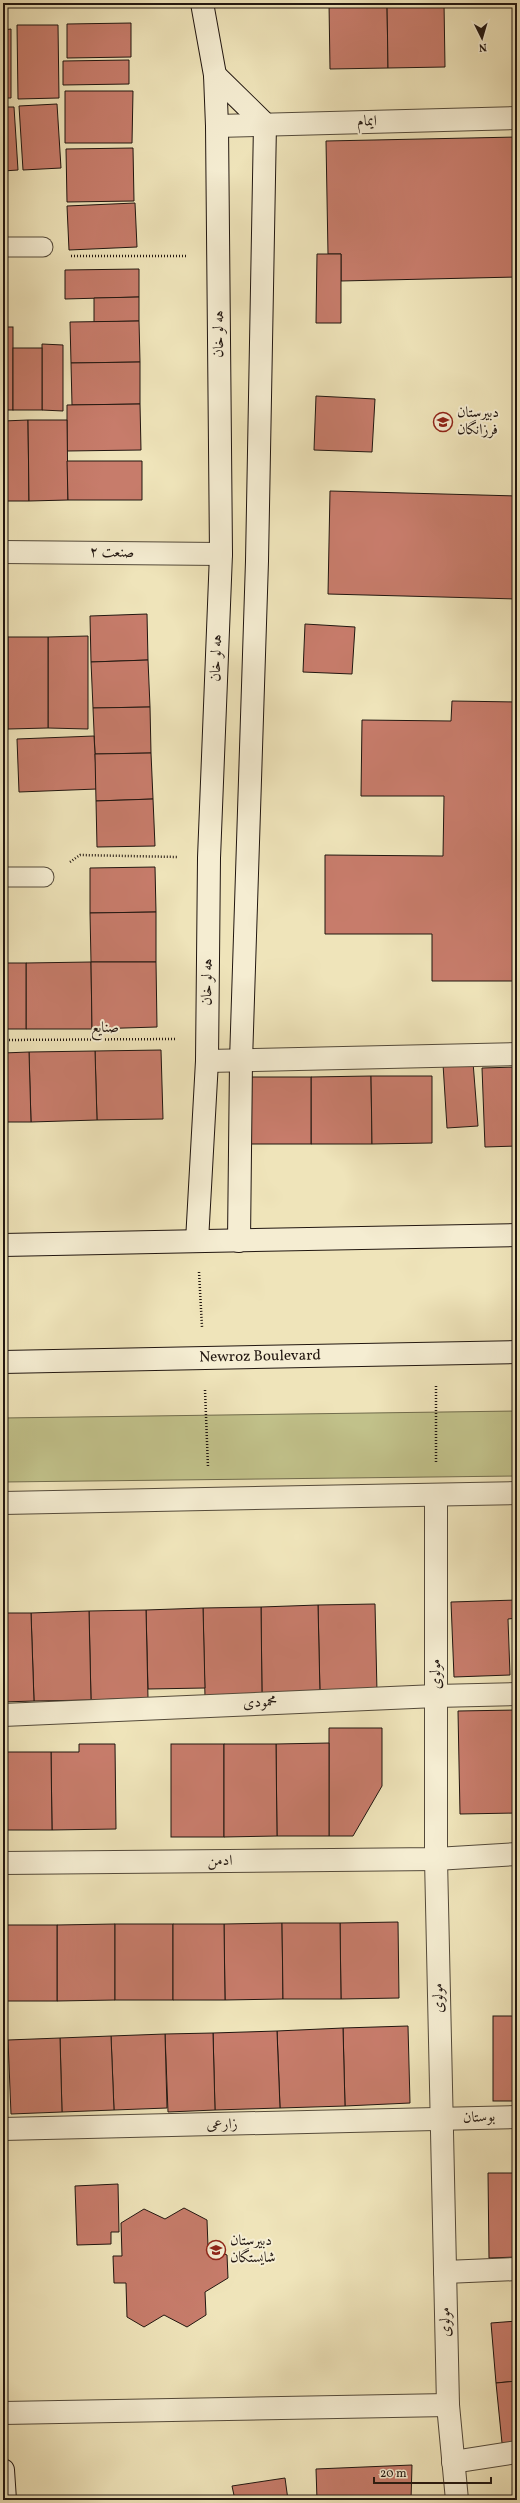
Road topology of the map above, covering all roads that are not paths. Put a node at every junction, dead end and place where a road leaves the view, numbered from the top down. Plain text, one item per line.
1 (202, 3) edge
2 (214, 75) junction
3 (517, 118) edge
4 (265, 124) junction
5 (217, 126) junction
6 (3, 246) edge
7 (43, 247) road end
8 (3, 552) edge
9 (221, 554) junction
10 (3, 877) edge
11 (44, 877) road end
12 (517, 1054) edge
13 (207, 1061) junction
14 (241, 1061) junction
15 (517, 1235) edge
16 (197, 1241) junction
17 (239, 1241) junction
18 (3, 1245) edge
19 (517, 1352) edge
20 (3, 1362) edge
21 (517, 1493) edge
22 (436, 1495) junction
23 (3, 1503) edge
24 (517, 1694) edge
25 (436, 1696) junction
26 (3, 1715) edge
27 (517, 1854) edge
28 (436, 1859) junction
29 (3, 1863) edge
30 (517, 2117) edge
31 (442, 2120) junction
32 (3, 2129) edge
33 (517, 2268) edge
34 (445, 2272) junction
35 (448, 2405) junction
36 (3, 2413) edge
37 (517, 2452) edge
38 (453, 2462) junction
39 (3, 2470) edge
40 (5, 2500) edge
41 (457, 2500) edge

1 - 2 street
2 - 4 street
2 - 5 street, هه لو خان
3 - 4 street, ایمام
4 - 5 street, ایمام
4 - 14 street
5 - 9 street, هه لو خان
6 - 7 lane
8 - 9 street, صنعت ۲
9 - 13 street, هه لو خان
10 - 11 lane
12 - 14 street
13 - 14 street
13 - 16 street, هه لو خان
14 - 17 street
15 - 17 street
16 - 17 street
16 - 18 street
19 - 20 street, Newroz Boulevard
21 - 22 street
22 - 23 street
22 - 25 street, مولوی
24 - 25 street, محمودی
25 - 26 street, محمودی
25 - 28 street, مولوی
27 - 28 street, ادمن
28 - 29 street, ادمن
28 - 31 street, مولوی
30 - 31 street, بوستان
31 - 32 street, زارعی
31 - 34 street, مولوی
33 - 34 street
34 - 35 street, مولوی
35 - 36 street
35 - 38 street, مولوی
37 - 38 street
38 - 41 street, مولوی
39 - 40 street

